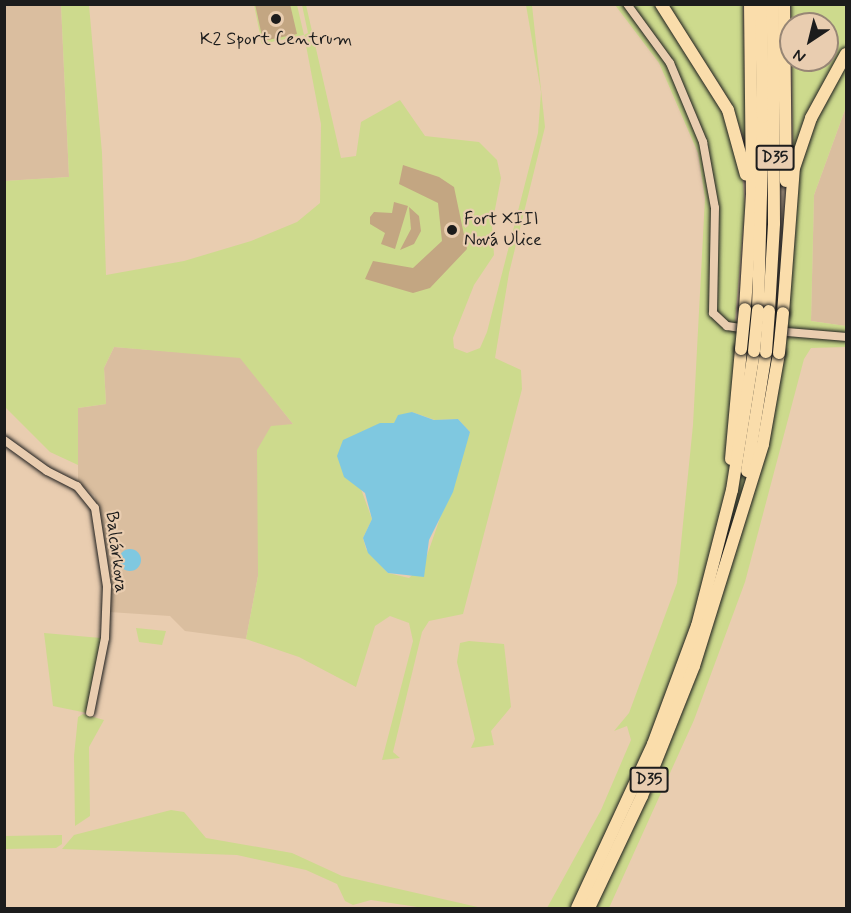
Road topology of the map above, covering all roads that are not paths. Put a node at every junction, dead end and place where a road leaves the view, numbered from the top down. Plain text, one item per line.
1 (627, 4) edge
2 (661, 4) edge
3 (750, 4) edge
4 (760, 4) edge
5 (773, 4) edge
6 (784, 4) edge
7 (846, 54) edge
8 (787, 242) junction
9 (749, 245) junction
10 (764, 311) junction
11 (846, 337) edge
12 (760, 351) junction
13 (4, 440) edge
14 (725, 524) junction
15 (733, 539) junction
16 (90, 713) dead end
17 (577, 909) edge
18 (588, 909) edge

1 - 11 street
2 - 9 highway
3 - 9 highway
4 - 10 highway, D35
5 - 10 highway, D35
6 - 8 highway
7 - 8 highway
8 - 15 highway, bridge
9 - 14 highway, bridge
10 - 12 highway, D35, bridge
12 - 14 highway, D35
12 - 15 highway, D35
13 - 16 street, Balcárkova
14 - 17 highway, D35
15 - 18 highway, D35

